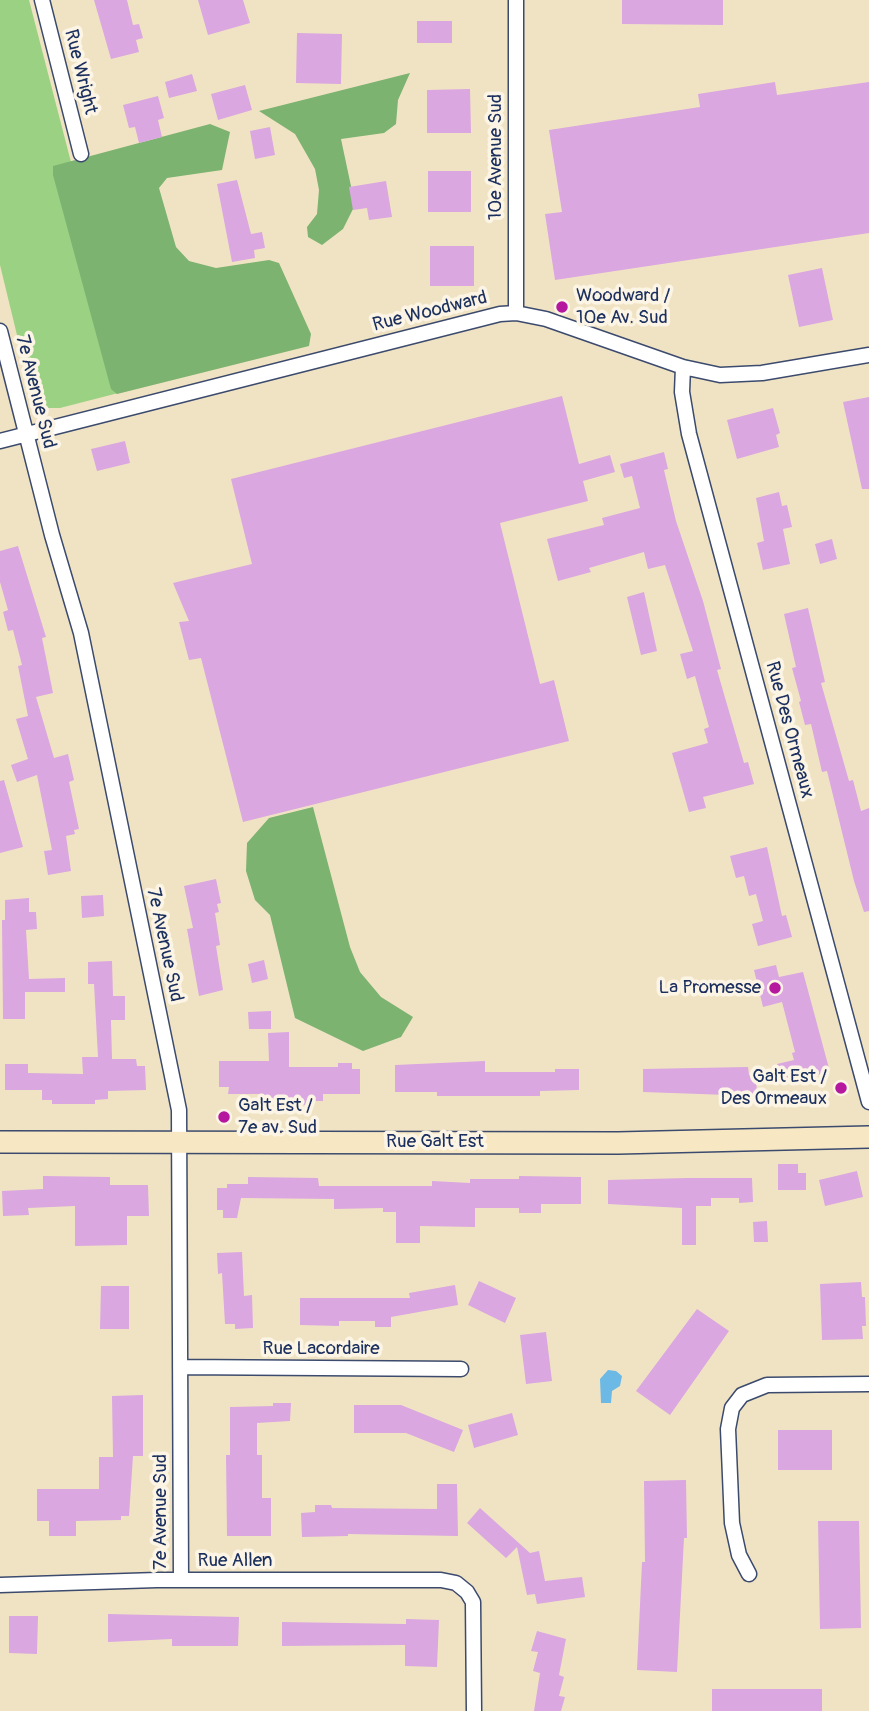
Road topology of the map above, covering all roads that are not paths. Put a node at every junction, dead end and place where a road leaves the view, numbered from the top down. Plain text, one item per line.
1 (42, 0) edge
2 (516, 0) edge
3 (81, 154) dead end
4 (516, 313) junction
5 (0, 331) edge
6 (869, 355) edge
7 (683, 367) junction
8 (26, 432) junction
9 (0, 441) edge
10 (869, 1101) edge
11 (869, 1137) edge
12 (180, 1141) junction
13 (0, 1142) edge
14 (180, 1367) junction
15 (461, 1369) dead end
16 (869, 1384) edge
17 (749, 1574) dead end
18 (181, 1580) junction
19 (0, 1584) edge
20 (474, 1711) edge

1 - 3 street, Rue Wright
2 - 4 street, 10e Avenue Sud
4 - 7 street, Rue Woodward
4 - 8 street, Rue Woodward
5 - 8 street, 7e Avenue Sud
6 - 7 street, Rue Woodward
7 - 10 street, Rue Des Ormeaux
8 - 9 street, Rue Woodward
8 - 12 street, 7e Avenue Sud
11 - 12 main road, Rue Galt Est
12 - 13 main road, Rue Galt Est
12 - 14 street, 7e Avenue Sud
14 - 15 street, Rue Lacordaire
14 - 18 street, 7e Avenue Sud
16 - 17 street
18 - 19 street, Rue Allen
18 - 20 street, Rue Allen

